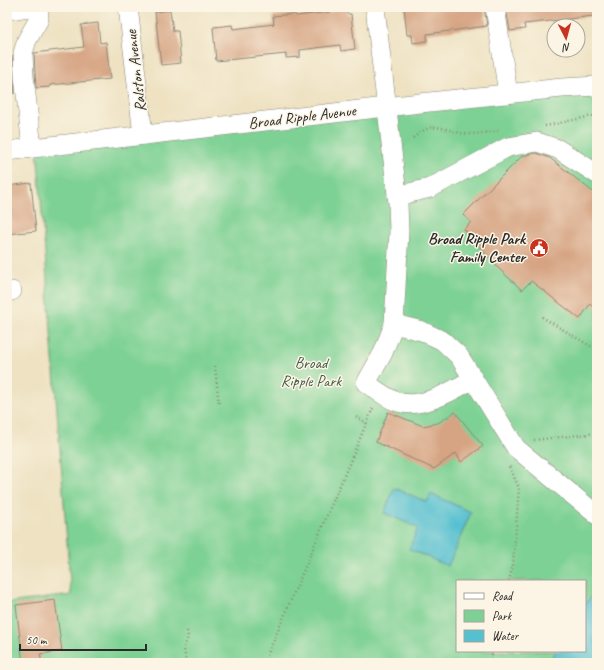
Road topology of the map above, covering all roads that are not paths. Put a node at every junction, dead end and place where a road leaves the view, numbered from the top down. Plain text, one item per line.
1 (30, 7) edge
2 (38, 7) edge
3 (128, 7) edge
4 (375, 7) edge
5 (495, 7) edge
6 (7, 10) edge
7 (597, 86) edge
8 (508, 94) junction
9 (386, 107) junction
10 (143, 135) junction
11 (32, 148) junction
12 (7, 151) edge
13 (597, 174) edge
14 (397, 196) junction
15 (394, 324) junction
16 (473, 379) junction
17 (597, 515) edge

1 - 6 street
2 - 11 street
3 - 10 street, Ralston Avenue
4 - 9 street
5 - 8 street
7 - 8 street, Broad Ripple Avenue
8 - 9 street, Broad Ripple Avenue
9 - 10 street, Broad Ripple Avenue
9 - 14 street
10 - 11 street, Broad Ripple Avenue
11 - 12 street, Broad Ripple Avenue
13 - 14 street
14 - 15 street
15 - 16 street
15 - 16 street
16 - 17 street

